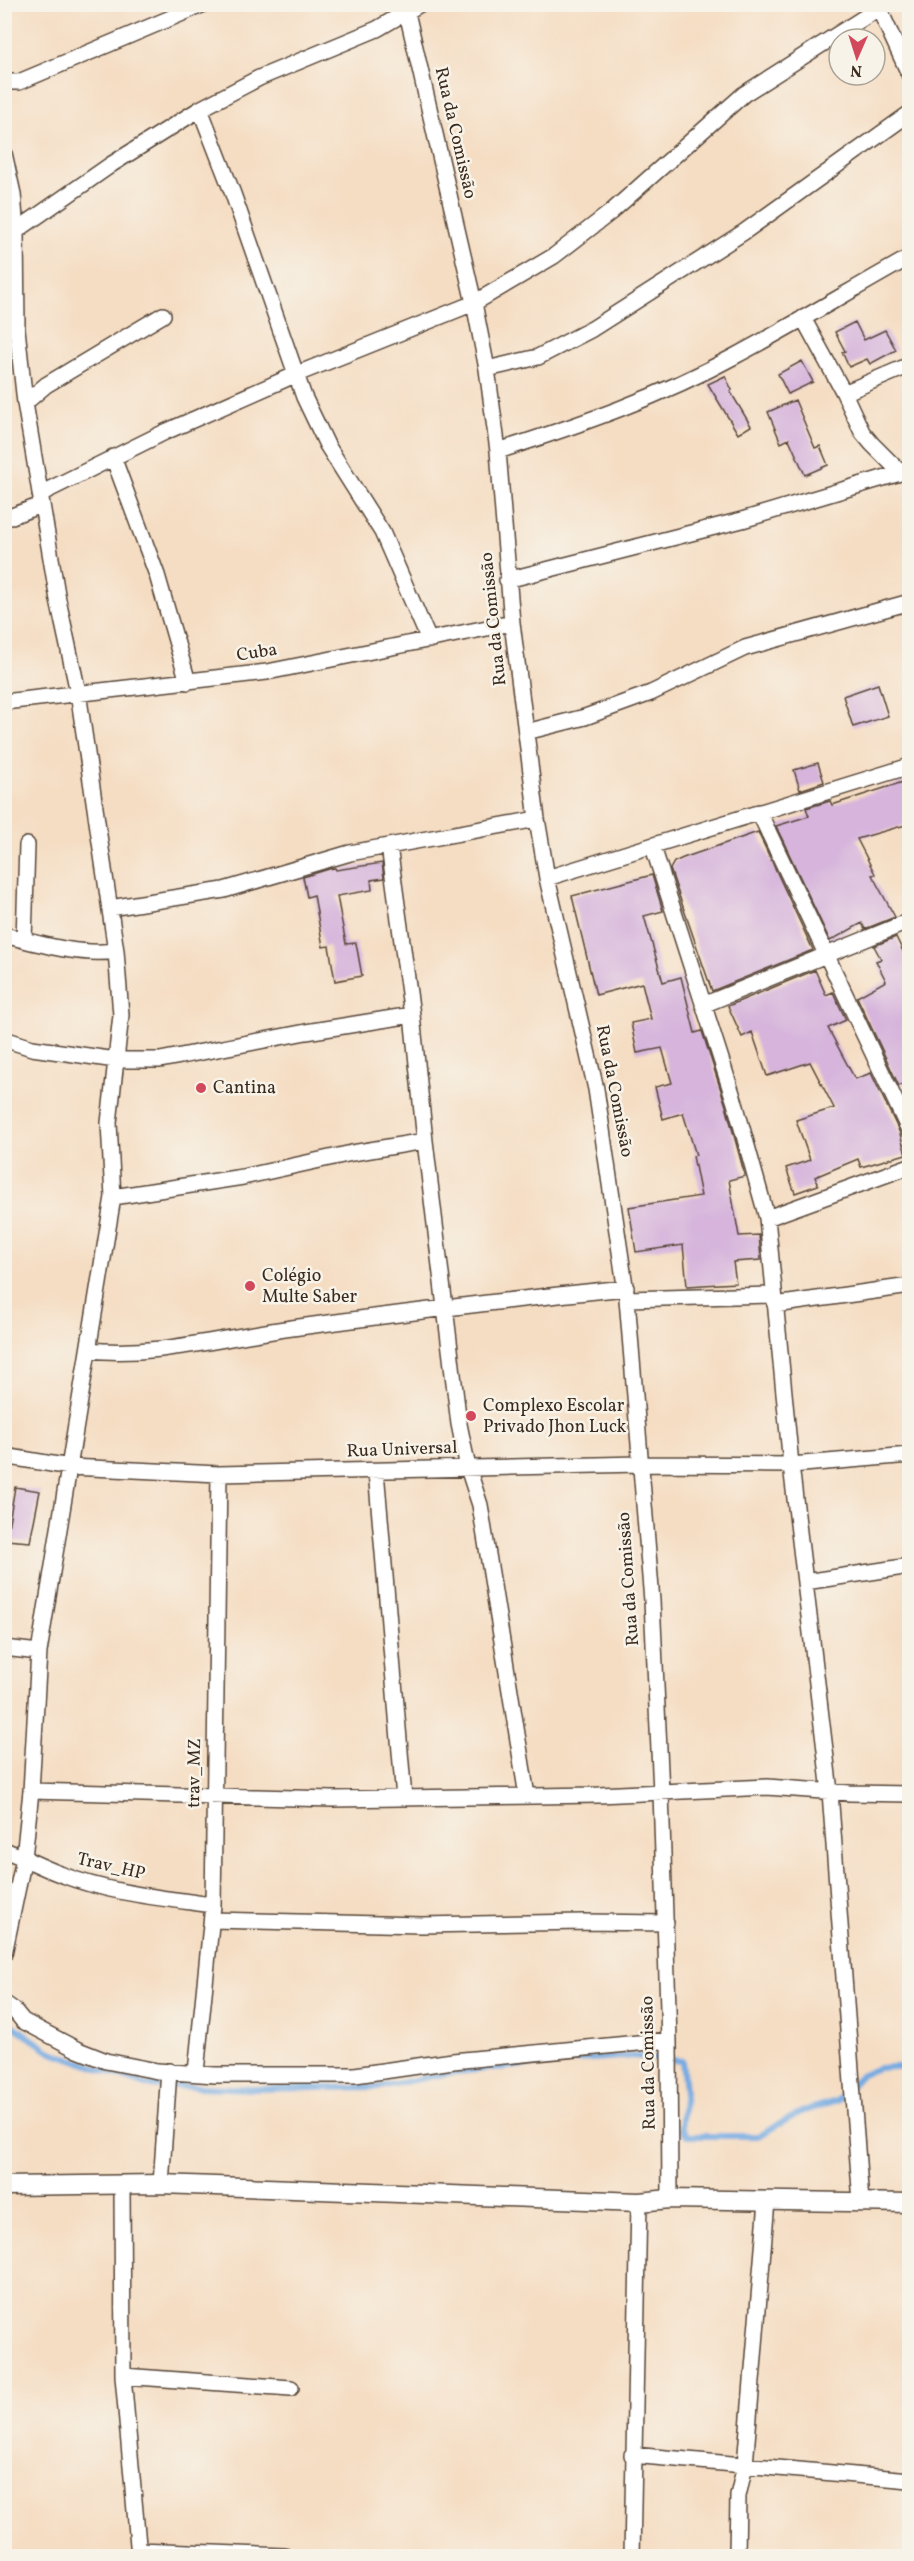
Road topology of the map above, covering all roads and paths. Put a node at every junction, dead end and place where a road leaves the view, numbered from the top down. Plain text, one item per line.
1 (204, 4) edge
2 (878, 6) edge
3 (411, 7) edge
4 (909, 76) edge
5 (4, 82) edge
6 (200, 110) junction
7 (909, 113) edge
8 (4, 153) edge
9 (10, 215) edge
10 (16, 231) junction
11 (909, 257) edge
12 (474, 303) junction
13 (163, 315) dead end
14 (803, 318) junction
15 (10, 334) edge
16 (909, 365) edge
17 (487, 369) junction
18 (297, 374) junction
19 (844, 393) junction
20 (25, 403) junction
21 (498, 451) junction
22 (113, 457) junction
23 (905, 472) edge
24 (40, 500) junction
25 (4, 519) edge
26 (507, 580) junction
27 (909, 602) edge
28 (512, 623) junction
29 (429, 640) junction
30 (188, 682) junction
31 (78, 692) junction
32 (4, 702) edge
33 (526, 732) junction
34 (909, 766) edge
35 (759, 812) junction
36 (537, 819) junction
37 (27, 845) dead end
38 (389, 846) junction
39 (653, 847) junction
40 (547, 878) junction
41 (110, 908) junction
42 (909, 921) edge
43 (4, 935) edge
44 (24, 940) junction
45 (116, 951) junction
46 (826, 957) junction
47 (703, 1005) junction
48 (412, 1015) junction
49 (4, 1039) edge
50 (116, 1060) junction
51 (909, 1132) edge
52 (424, 1141) junction
53 (909, 1166) edge
54 (112, 1197) junction
55 (767, 1218) junction
56 (909, 1286) edge
57 (626, 1294) junction
58 (774, 1300) junction
59 (446, 1306) junction
60 (89, 1350) junction
61 (909, 1455) edge
62 (4, 1456) edge
63 (639, 1464) junction
64 (790, 1465) junction
65 (70, 1467) junction
66 (468, 1468) junction
67 (376, 1471) junction
68 (219, 1474) junction
69 (909, 1566) edge
70 (805, 1582) junction
71 (4, 1648) edge
72 (39, 1652) junction
73 (31, 1791) junction
74 (661, 1792) junction
75 (830, 1792) junction
76 (909, 1794) edge
77 (214, 1796) junction
78 (527, 1796) junction
79 (404, 1798) junction
80 (4, 1850) edge
81 (24, 1858) junction
82 (212, 1913) junction
83 (666, 1923) junction
84 (4, 1954) edge
85 (4, 2003) edge
86 (669, 2040) junction
87 (169, 2071) junction
88 (196, 2072) junction
89 (122, 2184) junction
90 (161, 2184) junction
91 (4, 2186) edge
92 (670, 2199) junction
93 (767, 2201) junction
94 (639, 2202) junction
95 (861, 2202) junction
96 (909, 2203) edge
97 (123, 2376) junction
98 (291, 2388) dead end
99 (632, 2455) junction
100 (745, 2465) junction
101 (909, 2480) edge
102 (139, 2553) edge
103 (285, 2556) edge
104 (632, 2556) edge
105 (736, 2556) edge

1 - 5 street
2 - 4 street
2 - 12 street
3 - 6 street
3 - 12 street, Rua da Comissão
6 - 10 street
6 - 18 street
7 - 17 street
8 - 9 street
9 - 10 street
10 - 15 street
11 - 14 street
12 - 17 street, Rua da Comissão
12 - 18 street
13 - 20 street
14 - 19 street
14 - 21 street
15 - 20 street
16 - 19 street
17 - 21 street, Rua da Comissão
18 - 22 street
18 - 29 street
19 - 23 street
20 - 24 street
21 - 26 street, Rua da Comissão
22 - 24 street
22 - 30 street
23 - 26 street
24 - 25 street
24 - 31 street
26 - 28 street, Rua da Comissão
27 - 33 street
28 - 29 street, Cuba
28 - 33 street, Rua da Comissão
29 - 30 street, Cuba
30 - 31 street, Cuba
31 - 32 street, Cuba
31 - 41 street
33 - 36 street, Rua da Comissão
34 - 35 street
35 - 39 street
35 - 46 street
36 - 38 street
36 - 40 street, Rua da Comissão
37 - 44 street
38 - 41 street
38 - 48 street
39 - 40 street
39 - 47 street
40 - 57 street, Rua da Comissão
41 - 45 street
42 - 46 street
43 - 44 street
44 - 45 street
45 - 50 street
46 - 47 street
46 - 51 street
47 - 55 street
48 - 50 street
48 - 52 street
49 - 50 street
50 - 54 street
52 - 54 street
52 - 59 street
53 - 55 street
54 - 60 street
55 - 58 street
56 - 58 street
57 - 58 street
57 - 59 street
57 - 63 street, Rua da Comissão
58 - 64 street
59 - 60 street
59 - 66 street
60 - 65 street
61 - 64 street, Rua Universal
62 - 65 street, Rua Universal
63 - 64 street, Rua Universal
63 - 66 street, Rua Universal
63 - 74 street, Rua da Comissão
64 - 70 street
65 - 68 street, Rua Universal
65 - 72 street
66 - 67 street, Rua Universal
66 - 78 street
67 - 68 street, Rua Universal
67 - 79 street
68 - 77 street, trav_MZ
69 - 70 street
70 - 75 street
71 - 72 street
72 - 73 street
73 - 77 street
73 - 81 street
74 - 75 street
74 - 78 street
74 - 83 street, Rua da Comissão
75 - 76 street
75 - 95 street
77 - 79 street
77 - 82 street, trav_MZ
78 - 79 street
80 - 81 street, Trav_HP
81 - 82 street, Trav_HP
81 - 84 street
82 - 83 street, Trav_HP
82 - 88 street, trav_MZ
83 - 86 street, Rua da Comissão
85 - 87 street
86 - 88 street
86 - 92 street, Rua da Comissão
87 - 88 street
87 - 90 street
89 - 90 street
89 - 91 street
89 - 97 street
90 - 94 street
92 - 93 street
92 - 94 street
93 - 95 street
93 - 100 street
94 - 99 street
95 - 96 street
97 - 98 street
97 - 102 street
99 - 100 street
99 - 104 street
100 - 101 street
100 - 105 street
102 - 103 street

